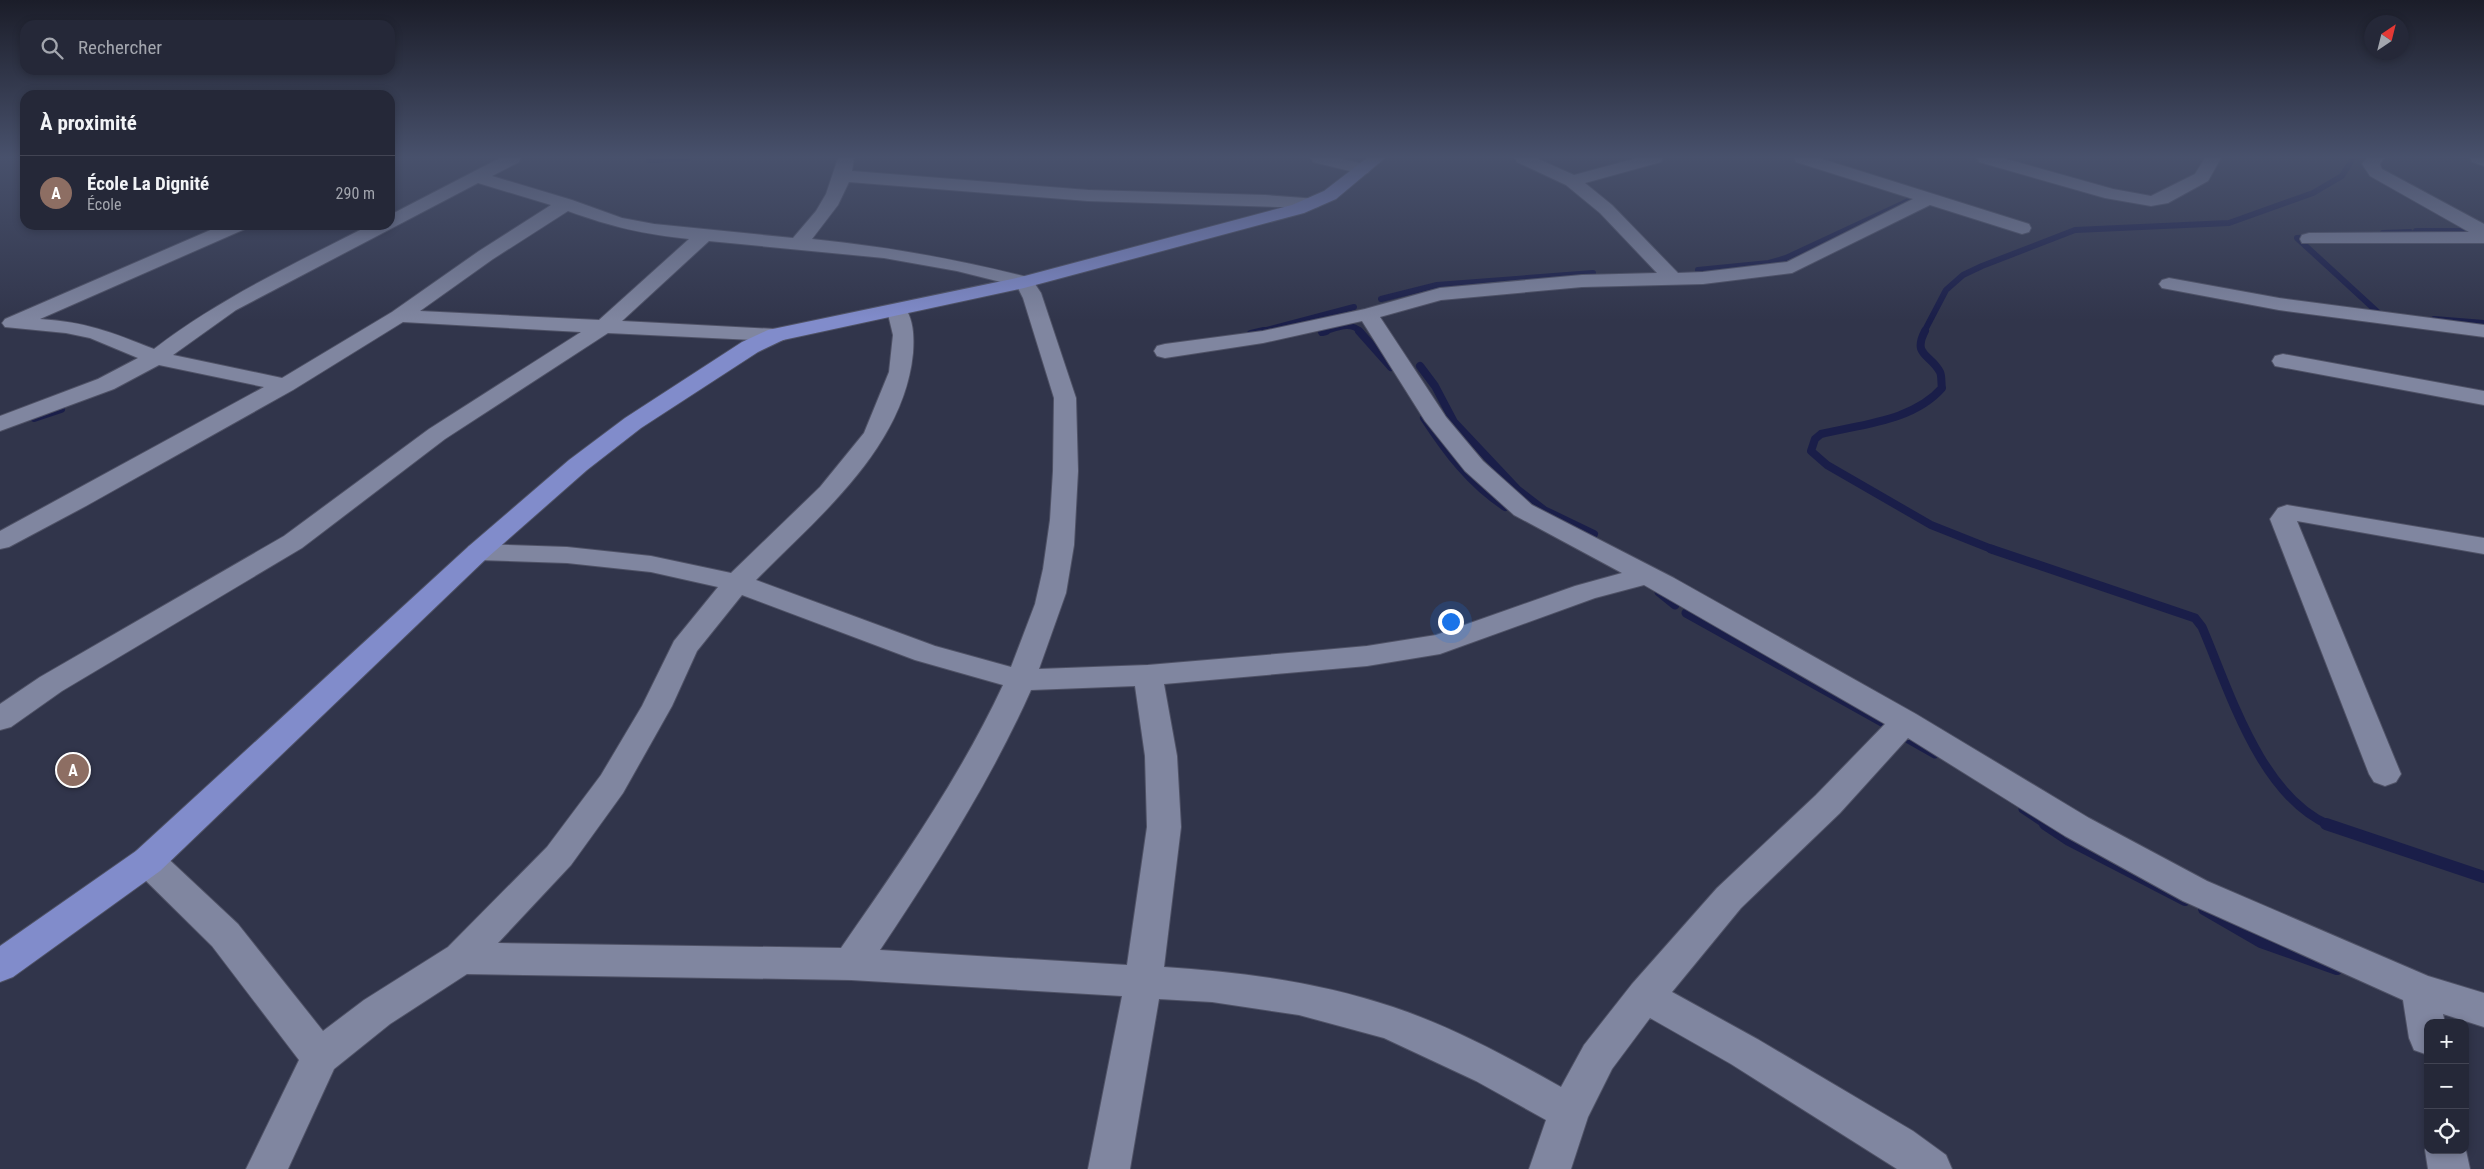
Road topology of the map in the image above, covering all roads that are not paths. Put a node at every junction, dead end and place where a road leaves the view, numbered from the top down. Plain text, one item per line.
1 (408, 213) edge
2 (553, 213) edge
3 (589, 213) edge
4 (823, 213) edge
5 (1282, 213) edge
6 (1609, 213) edge
7 (1900, 213) edge
8 (1971, 213) edge
9 (2449, 213) edge
10 (395, 219) edge
11 (2022, 228) dead end
12 (227, 230) edge
13 (374, 230) edge
14 (2484, 232) edge
15 (706, 234) junction
16 (2484, 237) edge
17 (2310, 239) dead end
18 (799, 243) junction
19 (1674, 280) junction
20 (1024, 282) junction
21 (2169, 284) dead end
22 (897, 310) junction
23 (1368, 314) junction
24 (399, 316) junction
25 (6, 326) edge
26 (603, 327) junction
27 (2484, 331) edge
28 (776, 335) junction
29 (1166, 351) dead end
30 (156, 358) junction
31 (2283, 361) dead end
32 (285, 385) junction
33 (2484, 398) edge
34 (0, 424) edge
35 (0, 540) edge
36 (2484, 546) edge
37 (478, 552) junction
38 (1647, 575) junction
39 (737, 583) junction
40 (1148, 675) junction
41 (1022, 680) junction
42 (0, 718) edge
43 (1905, 722) junction
44 (2385, 774) dead end
45 (148, 861) junction
46 (461, 958) junction
47 (851, 964) junction
48 (0, 966) edge
49 (1144, 980) junction
50 (2420, 990) junction
51 (1645, 996) junction
52 (2484, 1010) edge
53 (2425, 1019) edge
54 (320, 1057) junction
55 (1569, 1112) junction
56 (2447, 1154) edge
57 (267, 1169) edge
58 (1109, 1169) edge
59 (1550, 1169) edge
60 (1930, 1169) edge
61 (2449, 1169) edge

1 - 10 street
2 - 24 street
3 - 15 street
4 - 18 street
5 - 20 main road
6 - 19 street
7 - 19 street
8 - 11 street
9 - 14 street
12 - 25 street
13 - 30 street
15 - 18 street
15 - 26 street
16 - 17 street
18 - 20 street
19 - 23 street
20 - 22 main road
20 - 41 street
21 - 27 street
22 - 28 main road
22 - 39 street
23 - 29 street
23 - 38 street
24 - 26 street
24 - 32 street
25 - 30 street
26 - 28 street
26 - 42 street
28 - 37 main road
30 - 32 street
30 - 34 street
31 - 33 street
32 - 35 street
36 - 44 street
37 - 39 street
37 - 45 main road
38 - 40 street
38 - 43 street
39 - 41 street
39 - 46 street
40 - 41 street
40 - 49 street
41 - 47 street
43 - 50 street
43 - 51 street
45 - 48 main road
45 - 54 street
46 - 47 street
46 - 54 street
47 - 49 street
49 - 55 street
49 - 58 street
50 - 52 street
50 - 53 street
51 - 55 street
51 - 60 street
54 - 57 street
55 - 59 street
56 - 61 street

